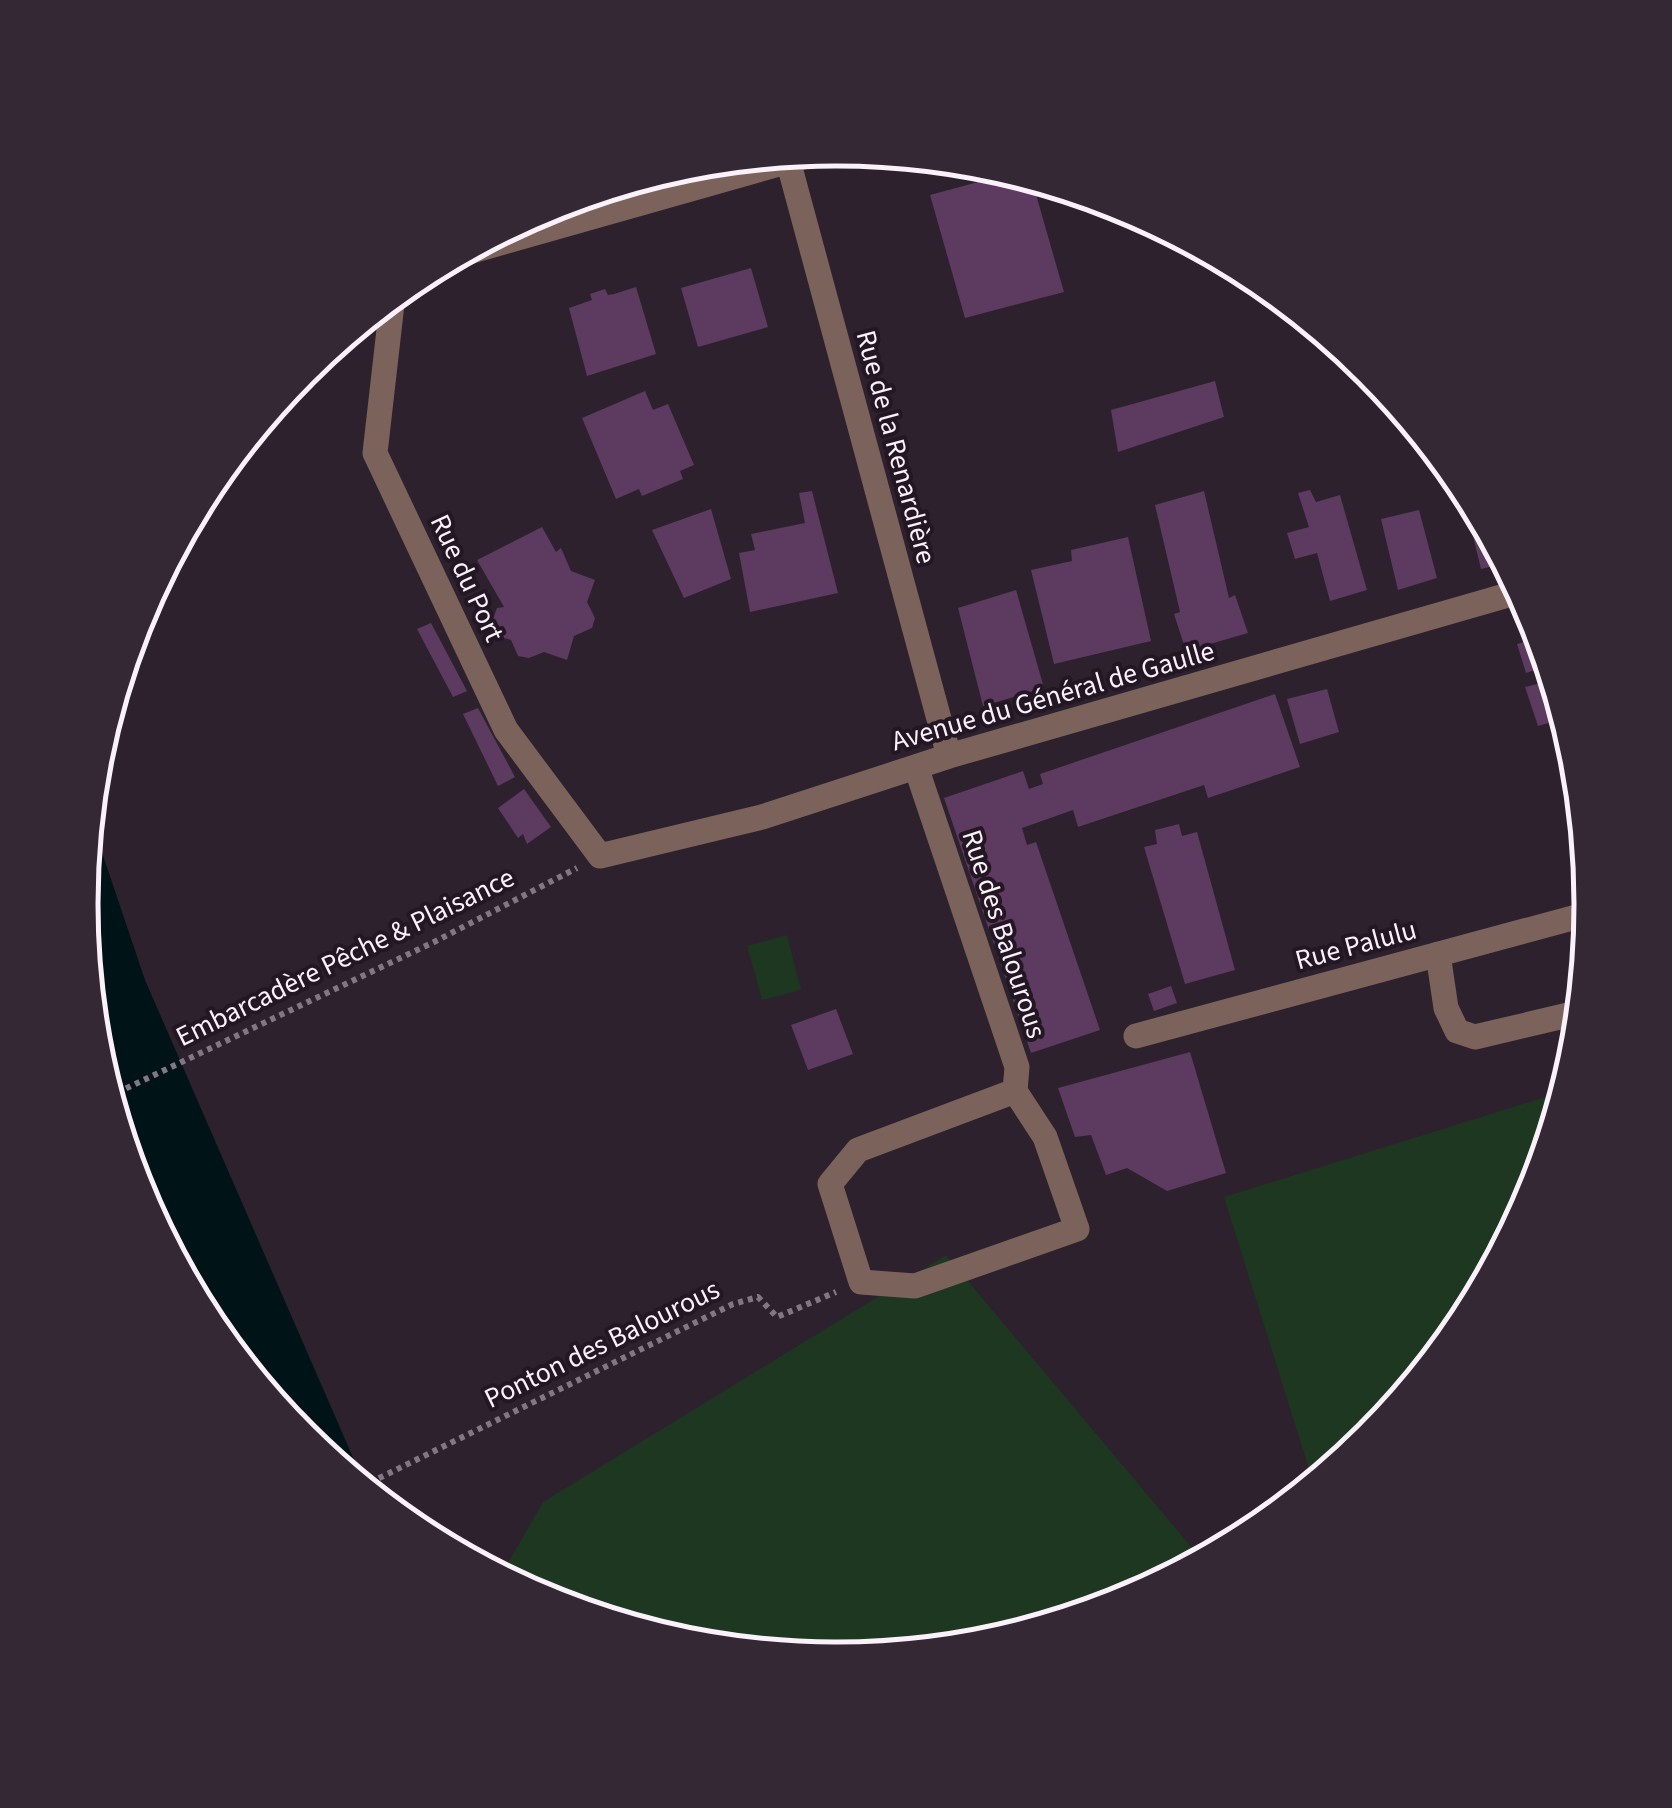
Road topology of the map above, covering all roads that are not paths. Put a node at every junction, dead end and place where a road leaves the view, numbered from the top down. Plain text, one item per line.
1 (790, 167) edge
2 (731, 174) edge
3 (528, 233) edge
4 (391, 315) edge
5 (1506, 595) edge
6 (949, 756) junction
7 (916, 767) junction
8 (600, 856) joint
9 (1574, 918) edge
10 (1438, 954) junction
11 (1565, 1016) edge
12 (1136, 1036) dead end
13 (1015, 1091) junction

1 - 6 street, Rue de la Renardière
2 - 3 street
4 - 8 street, Rue du Port
5 - 6 street, Avenue du Général de Gaulle
6 - 7 street, Avenue du Général de Gaulle
7 - 8 street, Avenue du Général de Gaulle
7 - 13 street, Rue des Balourous
9 - 10 street, Rue Palulu
10 - 11 street
10 - 12 street, Rue Palulu
13 - 13 street, Rue des Balourous

